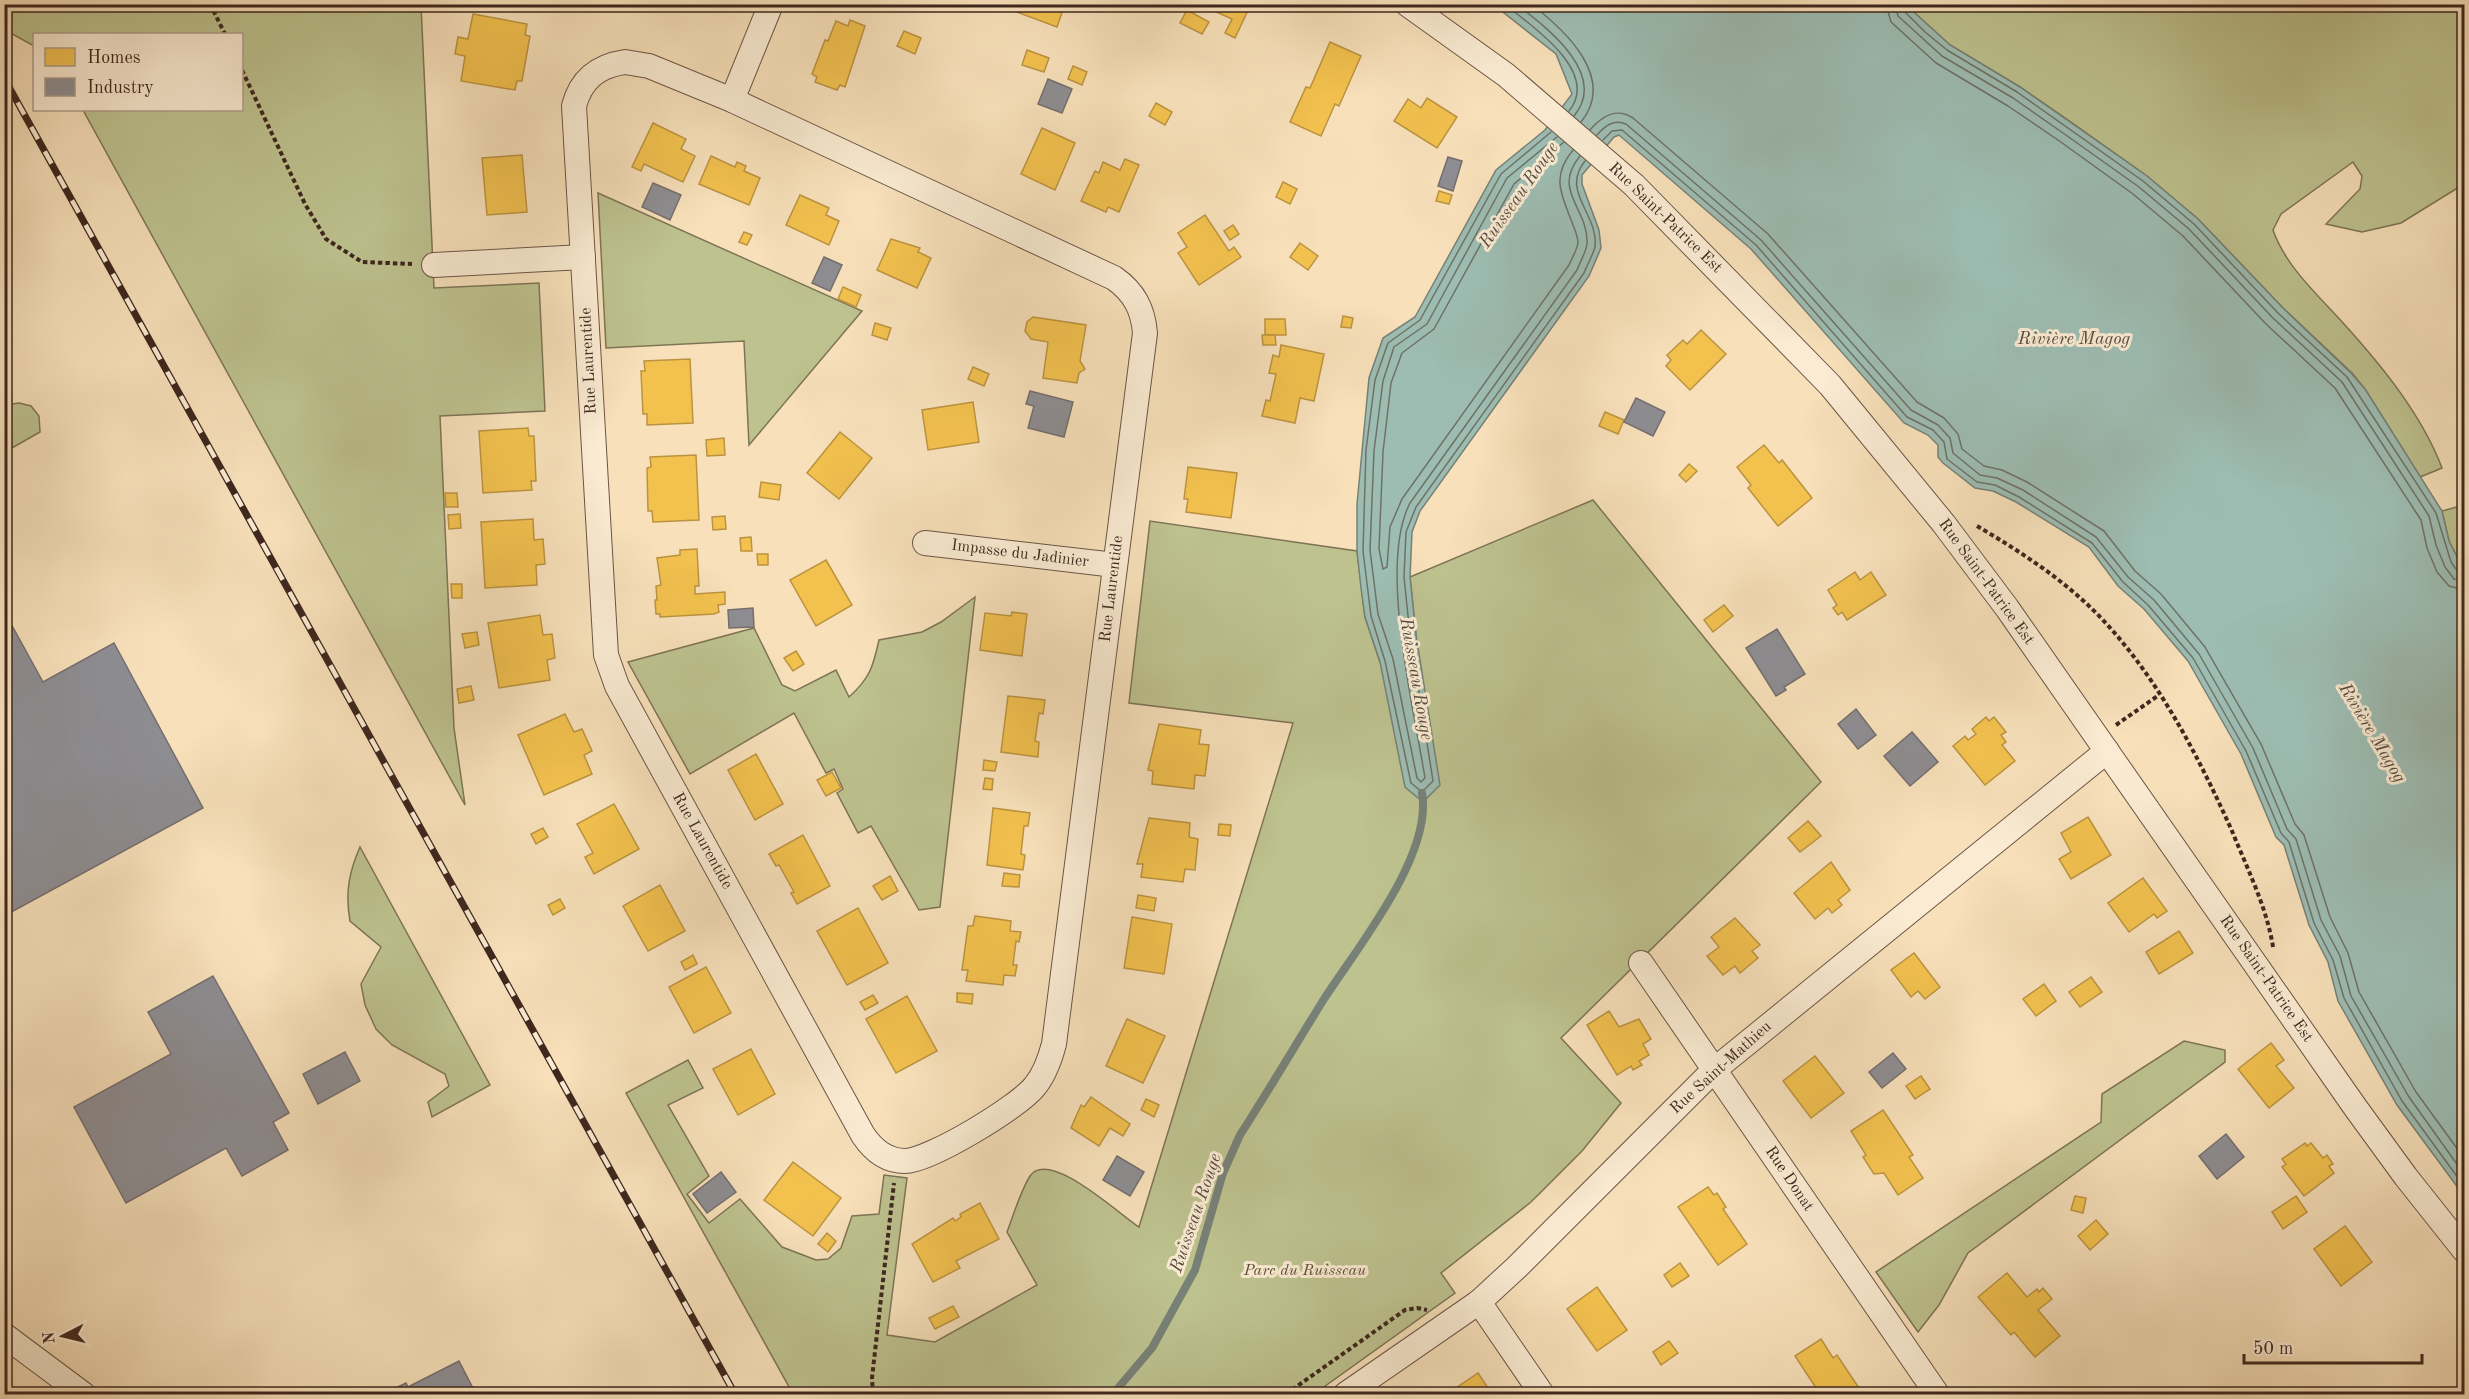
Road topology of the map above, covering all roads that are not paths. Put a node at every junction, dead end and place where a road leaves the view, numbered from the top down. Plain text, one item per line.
1 (771, 4) edge
2 (1407, 4) edge
3 (732, 100) junction
4 (583, 257) junction
5 (434, 265) road end
6 (925, 543) dead end
7 (1115, 565) junction
8 (2107, 751) junction
9 (1641, 963) dead end
10 (1714, 1070) junction
11 (2464, 1250) edge
12 (1479, 1302) junction
13 (4, 1335) edge
14 (82, 1395) edge
15 (1346, 1395) edge
16 (1542, 1395) edge
17 (1937, 1395) edge

1 - 3 street
2 - 8 street, Rue Saint-Patrice Est
3 - 4 street, Rue Laurentide
3 - 7 street, Rue Laurentide
4 - 5 street
4 - 7 street, Rue Laurentide
6 - 7 street, Impasse du Jadinier
8 - 10 street, Rue Saint-Mathieu
8 - 11 street, Rue Saint-Patrice Est
9 - 10 street, Rue Donat
10 - 12 street, Rue Saint-Mathieu
10 - 17 street, Rue Donat
12 - 15 street, Rue Saint-Mathieu
12 - 16 street
13 - 14 street

